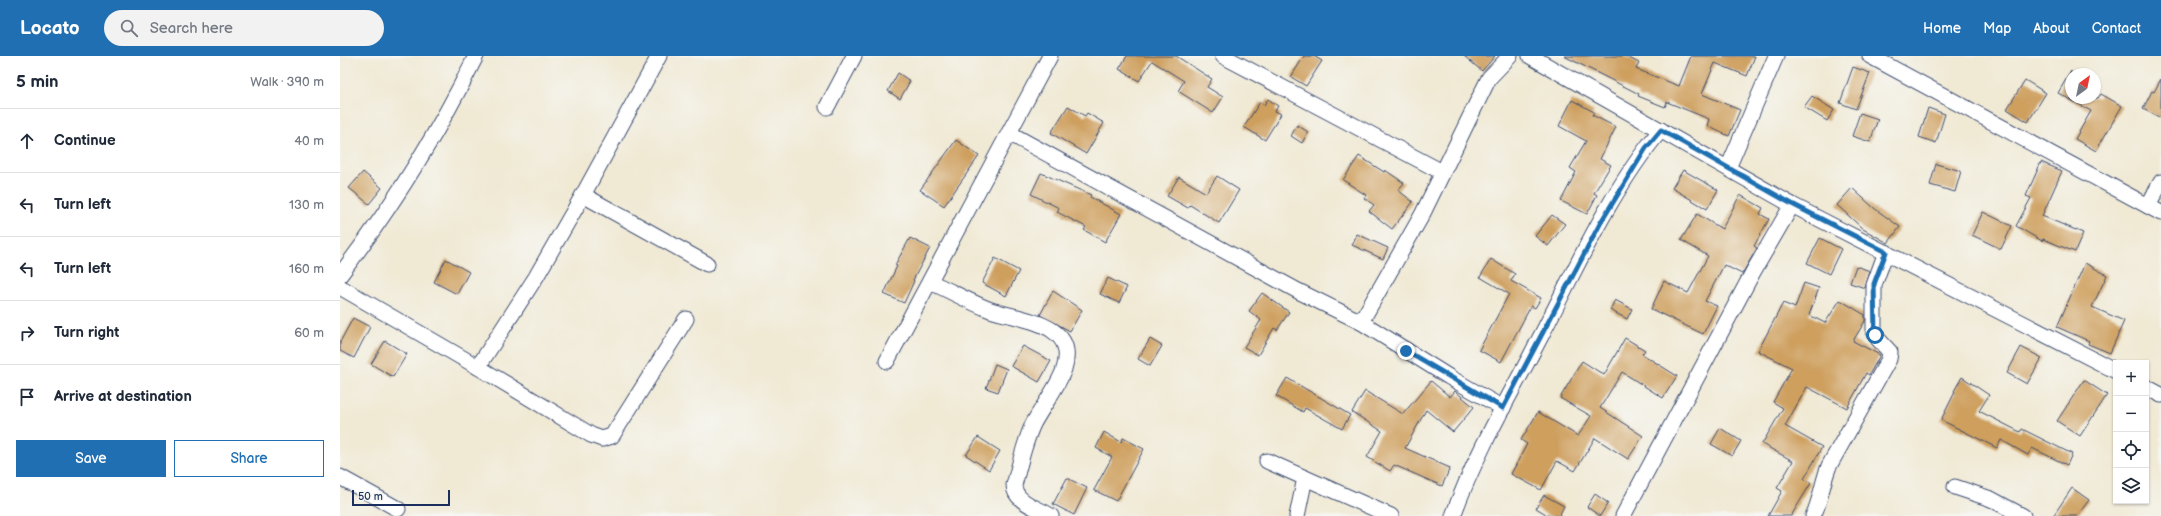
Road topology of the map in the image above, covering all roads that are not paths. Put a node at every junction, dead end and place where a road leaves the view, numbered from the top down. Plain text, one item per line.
1 (476, 56) edge
2 (659, 56) edge
3 (854, 56) edge
4 (1050, 56) edge
5 (1223, 56) edge
6 (1510, 56) edge
7 (1530, 56) edge
8 (1776, 56) edge
9 (1870, 56) edge
10 (827, 107) dead end
11 (1661, 130) junction
12 (1009, 133) junction
13 (1728, 168) junction
14 (1442, 172) junction
15 (2161, 182) edge
16 (583, 195) junction
17 (1792, 204) junction
18 (2155, 210) edge
19 (1886, 252) junction
20 (707, 264) dead end
21 (340, 275) edge
22 (930, 282) junction
23 (340, 287) edge
24 (686, 319) dead end
25 (1361, 322) junction
26 (887, 361) dead end
27 (478, 367) junction
28 (2113, 369) edge
29 (2149, 388) edge
30 (2161, 394) edge
31 (1503, 408) junction
32 (1267, 461) dead end
33 (340, 477) edge
34 (1306, 478) junction
35 (1955, 487) dead end
36 (398, 509) dead end
37 (1047, 515) edge
38 (1297, 516) edge
39 (1392, 516) edge
40 (1453, 516) edge
41 (1623, 516) edge
42 (1813, 516) edge
43 (2023, 516) edge

1 - 21 street
2 - 16 street
3 - 10 street
4 - 12 street
5 - 14 street
6 - 14 street
7 - 11 street
8 - 13 street
9 - 18 street
11 - 13 street
11 - 31 street
12 - 22 street
12 - 25 street
13 - 17 street
14 - 25 street
15 - 18 street
16 - 20 street
16 - 27 street
17 - 19 street
17 - 41 street
19 - 28 street
19 - 42 street
22 - 26 street
22 - 37 street
23 - 27 street
24 - 27 street
25 - 31 street
29 - 30 street
31 - 40 street
32 - 34 street
33 - 36 street
34 - 38 street
34 - 39 street
35 - 43 street

